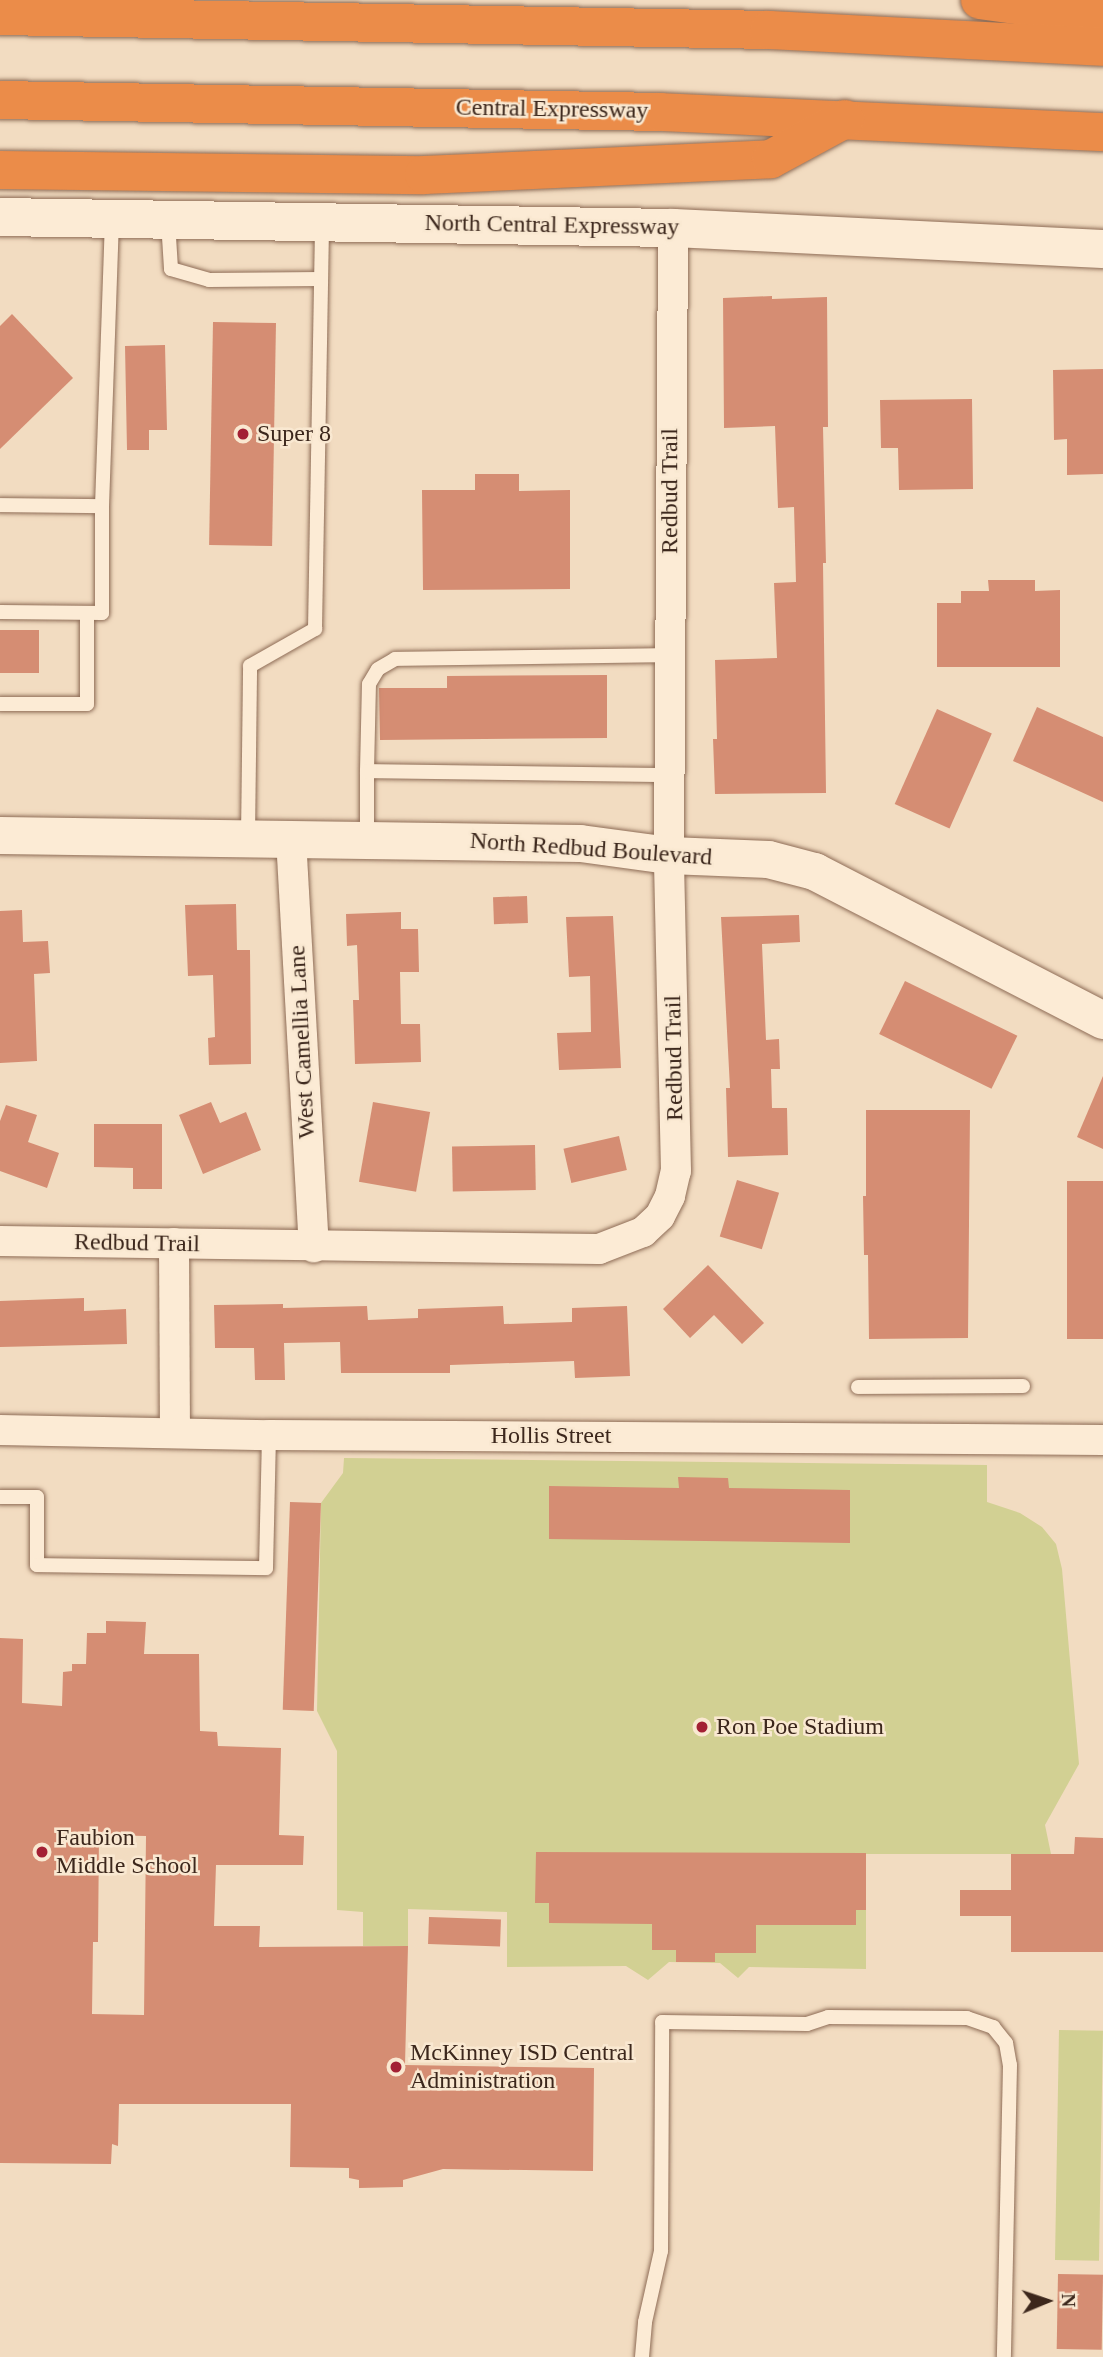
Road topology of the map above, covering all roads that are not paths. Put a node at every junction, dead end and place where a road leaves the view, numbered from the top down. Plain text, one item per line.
1 (980, 0) edge
2 (0, 16) edge
3 (1103, 17) edge
4 (1103, 47) edge
5 (0, 100) edge
6 (845, 119) junction
7 (1103, 132) edge
8 (0, 170) edge
9 (0, 217) edge
10 (112, 219) junction
11 (167, 219) junction
12 (322, 222) junction
13 (673, 228) junction
14 (1103, 249) edge
15 (321, 279) junction
16 (0, 505) edge
17 (102, 506) junction
18 (0, 612) edge
19 (87, 612) junction
20 (669, 655) junction
21 (0, 704) edge
22 (367, 771) junction
23 (669, 775) junction
24 (0, 835) edge
25 (248, 838) junction
26 (291, 838) junction
27 (367, 839) junction
28 (669, 855) junction
29 (1103, 1020) edge
30 (0, 1241) edge
31 (174, 1243) junction
32 (314, 1247) junction
33 (1023, 1386) dead end
34 (858, 1387) dead end
35 (0, 1430) edge
36 (175, 1432) junction
37 (269, 1435) junction
38 (1103, 1440) edge
39 (0, 1497) edge
40 (642, 2357) edge
41 (1004, 2357) edge

1 - 3 highway
2 - 4 highway
5 - 6 highway, Central Expressway
6 - 7 highway, Central Expressway
6 - 8 highway
9 - 10 main road, North Central Expressway
10 - 11 main road, North Central Expressway
10 - 17 lane
11 - 12 main road, North Central Expressway
11 - 15 lane
12 - 13 main road, North Central Expressway
12 - 15 lane
13 - 14 main road, North Central Expressway
13 - 20 street, Redbud Trail
15 - 25 lane
16 - 17 lane
17 - 19 lane
18 - 19 lane
19 - 21 lane
20 - 22 lane
20 - 23 street, Redbud Trail
22 - 23 lane
22 - 27 lane
23 - 28 street, Redbud Trail
24 - 25 street, North Redbud Boulevard
25 - 26 street, North Redbud Boulevard
26 - 27 street, North Redbud Boulevard
26 - 32 street, West Camellia Lane
27 - 28 street, North Redbud Boulevard
28 - 29 street, North Redbud Boulevard
28 - 32 street, Redbud Trail
30 - 31 street, Redbud Trail
31 - 32 street, Redbud Trail
31 - 36 street
33 - 34 lane
35 - 36 street, Hollis Street
36 - 37 street, Hollis Street
37 - 38 street, Hollis Street
37 - 39 lane
40 - 41 lane

